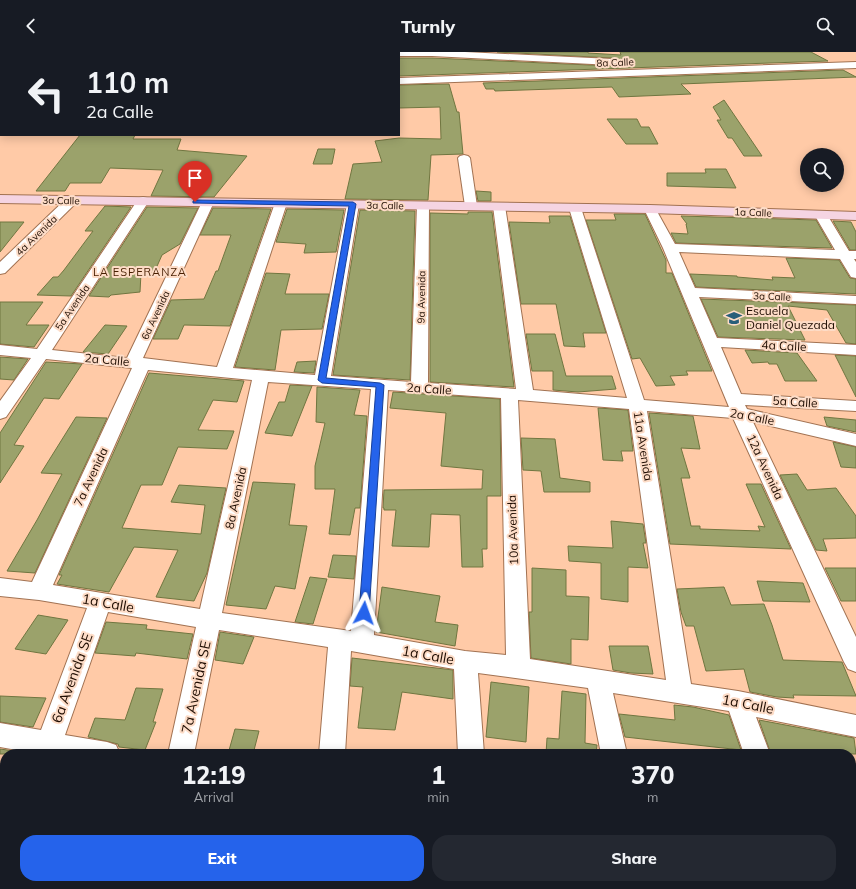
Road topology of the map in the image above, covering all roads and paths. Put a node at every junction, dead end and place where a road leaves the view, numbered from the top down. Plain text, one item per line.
1 (400, 53) edge
2 (560, 56) edge
3 (621, 62) dead end
4 (636, 63) dead end
5 (856, 65) edge
6 (752, 69) junction
7 (556, 75) junction
8 (400, 81) edge
9 (464, 158) dead end
10 (0, 199) edge
11 (72, 200) junction
12 (143, 201) junction
13 (208, 202) junction
14 (281, 203) junction
15 (353, 204) junction
16 (423, 205) junction
17 (471, 206) junction
18 (499, 206) junction
19 (575, 208) junction
20 (650, 208) junction
21 (820, 214) junction
22 (856, 216) edge
23 (670, 248) junction
24 (850, 255) edge
25 (0, 270) edge
26 (856, 274) edge
27 (689, 292) junction
28 (856, 300) edge
29 (711, 342) junction
30 (0, 350) edge
31 (856, 350) edge
32 (42, 354) junction
33 (138, 363) junction
34 (223, 372) junction
35 (261, 376) junction
36 (322, 380) junction
37 (380, 385) junction
38 (419, 388) junction
39 (517, 394) junction
40 (637, 404) junction
41 (737, 406) junction
42 (856, 406) edge
43 (0, 414) edge
44 (856, 440) edge
45 (0, 587) edge
46 (39, 591) junction
47 (100, 602) junction
48 (210, 620) junction
49 (351, 641) junction
50 (465, 661) junction
51 (856, 662) edge
52 (518, 667) junction
53 (598, 680) junction
54 (680, 693) junction
55 (738, 702) junction
56 (856, 726) edge
57 (0, 735) edge
58 (47, 749) edge
59 (182, 749) edge
60 (333, 749) edge
61 (471, 749) edge
62 (613, 749) edge
63 (755, 749) edge

1 - 2 street
2 - 3 street
2 - 7 street
4 - 6 street
5 - 6 street, 8a Calle
6 - 7 street, 8a Calle
7 - 8 street, 8a Calle
9 - 17 street
10 - 11 street, 3a Calle
11 - 12 street, 3a Calle
11 - 25 street, 4a Avenida
12 - 13 street, 3a Calle
12 - 32 street, 5a Avenida
13 - 14 street, 3a Calle
13 - 33 street, 6a Avenida
14 - 15 street, 3a Calle
14 - 34 street
15 - 16 street, 3a Calle
15 - 36 street
16 - 17 street, 3a Calle
16 - 38 street, 9a Avenida
17 - 18 street, 3a Calle
18 - 19 street, 3a Calle
18 - 39 street, 10a Avenida
19 - 20 street, 3a Calle
19 - 40 street, 11a Avenida
20 - 21 street, 1a Calle
20 - 23 street, 12a Avenida
21 - 22 street, 1a Calle
21 - 24 street
23 - 24 street
23 - 27 street, 12a Avenida
24 - 26 street
27 - 28 street, 3a Calle
27 - 29 street, 12a Avenida
29 - 31 street, 4a Calle
29 - 41 street, 12a Avenida
30 - 32 street, 2a Calle
32 - 33 street, 2a Calle
32 - 43 street
33 - 34 street, 2a Calle
33 - 46 street, 7a Avenida
34 - 35 street, 2a Calle
35 - 36 street, 2a Calle
35 - 48 street, 8a Avenida
36 - 37 street, 2a Calle
37 - 38 street, 2a Calle
37 - 49 street
38 - 39 street, 2a Calle
39 - 40 street, 2a Calle
39 - 52 street, 10a Avenida
40 - 41 street, 2a Calle
40 - 54 street, 11a Avenida
41 - 42 street, 5a Calle
41 - 44 street, 2a Calle
41 - 51 street, 12a Avenida
45 - 46 street, 1a Calle
46 - 47 street, 1a Calle
47 - 48 street, 1a Calle
47 - 58 street, 6a Avenida SE
48 - 49 street, 1a Calle
48 - 59 street, 7a Avenida SE
49 - 50 street, 1a Calle
49 - 60 street
50 - 52 street, 1a Calle
50 - 61 street
52 - 53 street, 1a Calle
53 - 54 street, 1a Calle
53 - 62 street
54 - 55 street, 1a Calle
55 - 56 street, 1a Calle
55 - 63 street
57 - 58 street

